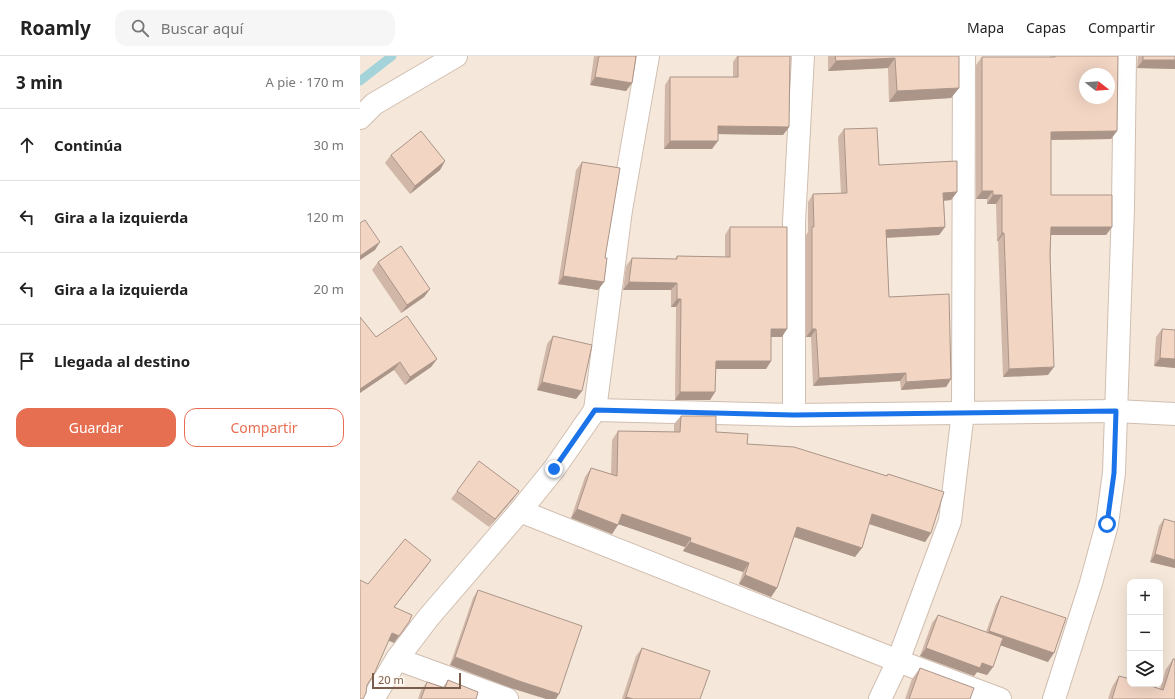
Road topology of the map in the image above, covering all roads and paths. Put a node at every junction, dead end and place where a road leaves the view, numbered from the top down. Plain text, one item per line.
1 (456, 56) edge
2 (648, 56) edge
3 (803, 56) edge
4 (964, 56) edge
5 (1125, 56) edge
6 (360, 118) edge
7 (595, 410) junction
8 (1116, 411) junction
9 (963, 412) junction
10 (1175, 414) edge
11 (794, 415) junction
12 (520, 511) junction
13 (397, 659) junction
14 (898, 661) junction
15 (373, 699) edge
16 (507, 699) edge
17 (880, 699) edge
18 (1000, 699) edge
19 (1054, 699) edge

1 - 6 street
2 - 7 street
3 - 11 street
4 - 9 street
5 - 8 street
7 - 11 street
7 - 12 street
8 - 9 street
8 - 10 street
8 - 19 street
9 - 11 street
9 - 14 street
12 - 13 street
12 - 14 street
13 - 15 street
13 - 16 street
14 - 17 street
14 - 18 street

